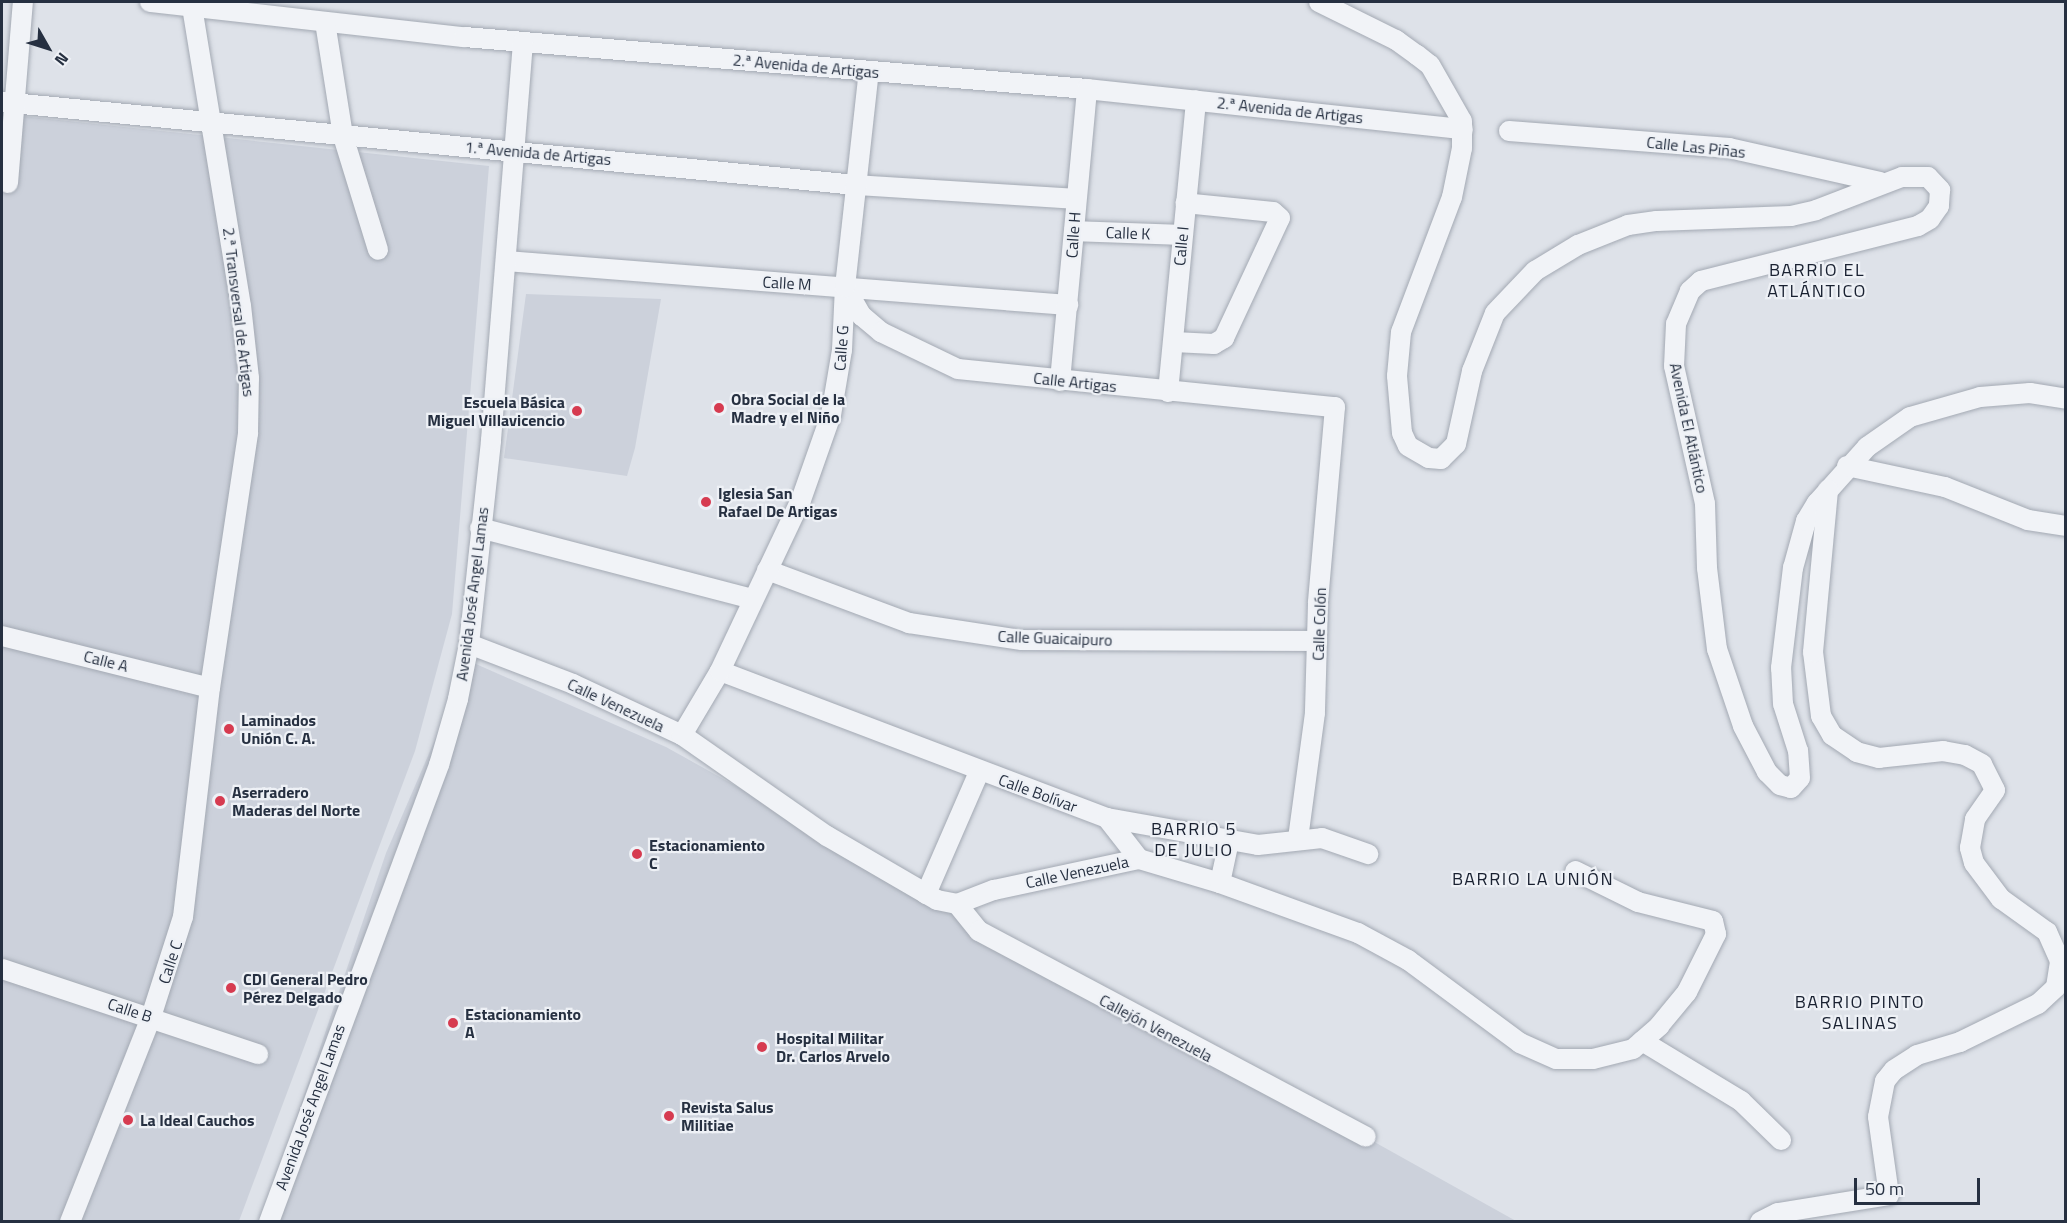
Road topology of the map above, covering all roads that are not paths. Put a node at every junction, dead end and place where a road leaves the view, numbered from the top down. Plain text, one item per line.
1 (23, 2) edge
2 (150, 2) edge
3 (1319, 2) edge
4 (192, 8) junction
5 (290, 9) edge
6 (325, 22) junction
7 (523, 42) junction
8 (869, 71) junction
9 (1087, 89) junction
10 (1196, 100) junction
11 (8, 103) edge
12 (213, 120) junction
13 (1463, 129) junction
14 (1509, 131) dead end
15 (343, 136) junction
16 (514, 151) junction
17 (1880, 182) junction
18 (8, 183) dead end
19 (856, 185) junction
20 (1076, 199) junction
21 (1185, 203) junction
22 (1074, 231) junction
23 (1182, 235) junction
24 (378, 250) dead end
25 (506, 261) junction
26 (845, 286) junction
27 (1068, 305) junction
28 (1174, 342) junction
29 (1060, 381) junction
30 (1168, 392) junction
31 (2066, 399) edge
32 (1335, 407) joint
33 (1847, 465) junction
34 (1829, 487) junction
35 (2066, 526) edge
36 (480, 528) junction
37 (767, 570) junction
38 (752, 599) junction
39 (2, 636) edge
40 (1317, 641) junction
41 (469, 644) junction
42 (720, 670) junction
43 (210, 688) junction
44 (682, 735) junction
45 (979, 772) junction
46 (1107, 818) junction
47 (1298, 839) junction
48 (1230, 841) junction
49 (1368, 854) dead end
50 (1139, 859) junction
51 (1575, 871) dead end
52 (1221, 883) junction
53 (926, 894) junction
54 (957, 904) junction
55 (2, 969) edge
56 (151, 1017) junction
57 (1642, 1041) junction
58 (258, 1054) dead end
59 (1366, 1137) dead end
60 (1781, 1140) dead end
61 (70, 1221) edge
62 (269, 1221) edge
63 (1760, 1221) edge

1 - 11 street
2 - 4 street, 2.ª Avenida de Artigas
3 - 13 street
4 - 5 street, 2.ª Avenida de Artigas
4 - 12 street, 2.ª Transversal de Artigas
5 - 6 street, 2.ª Avenida de Artigas
6 - 7 street, 2.ª Avenida de Artigas
6 - 15 street
7 - 8 street, 2.ª Avenida de Artigas
7 - 16 street, Avenida José Angel Lamas
8 - 9 street, 2.ª Avenida de Artigas
8 - 19 street, Calle G
9 - 10 street, 2.ª Avenida de Artigas
9 - 20 street, Calle H
10 - 13 street, 2.ª Avenida de Artigas
10 - 21 street, Calle I
11 - 12 street, 1.ª Avenida de Artigas
11 - 18 street
12 - 15 street, 1.ª Avenida de Artigas
12 - 43 street, 2.ª Transversal de Artigas
13 - 17 street, Avenida El Atlántico
14 - 17 street, Calle Las Piñas
15 - 16 street, 1.ª Avenida de Artigas
15 - 24 street
16 - 19 street, 1.ª Avenida de Artigas
16 - 25 street, Avenida José Angel Lamas
17 - 34 street, Avenida El Atlántico
19 - 20 street, 1.ª Avenida de Artigas
19 - 26 street, Calle G
20 - 22 street, Calle H
21 - 23 street, Calle I
21 - 28 street
22 - 23 street, Calle K
22 - 27 street, Calle H
23 - 28 street, Calle I
25 - 26 street, Calle M
25 - 36 street, Avenida José Angel Lamas
26 - 27 street, Calle M
26 - 29 street, Calle Artigas
26 - 37 street, Calle G
27 - 29 street, Calle H
28 - 30 street, Calle I
29 - 30 street, Calle Artigas
30 - 32 street, Calle Artigas
31 - 33 street, Avenida El Atlántico
32 - 40 street, Calle Colón
33 - 34 street, Avenida El Atlántico
33 - 35 street
34 - 63 street
36 - 38 street
36 - 41 street, Avenida José Angel Lamas
37 - 38 street, Calle G
37 - 40 street, Calle Guaicaipuro
38 - 42 street, Calle G
39 - 43 street, Calle A
40 - 47 street, Calle Colón
41 - 44 street, Calle Venezuela
41 - 62 street, Avenida José Angel Lamas
42 - 44 street, Calle G
42 - 45 street, Calle Bolívar
43 - 56 street, Calle C
44 - 53 street, Calle Venezuela
45 - 46 street, Calle Bolívar
45 - 53 street
46 - 48 street, Calle Bolívar
46 - 50 street
47 - 48 street, Calle Bolívar
47 - 49 street, Calle Bolívar
48 - 52 street
50 - 52 street, Calle Venezuela
50 - 54 street, Calle Venezuela
51 - 57 street, Calle Venezuela
52 - 57 street, Calle Venezuela
53 - 54 street, Calle Venezuela
54 - 59 street, Callejón Venezuela
55 - 56 street, Calle B
56 - 58 street, Calle B
56 - 61 street, Calle C
57 - 60 street

